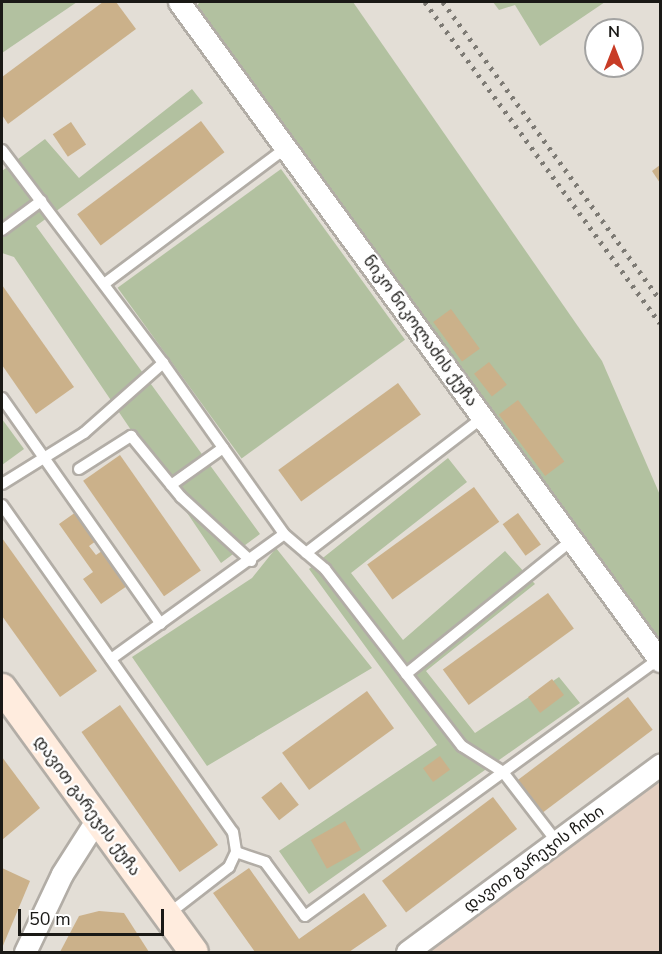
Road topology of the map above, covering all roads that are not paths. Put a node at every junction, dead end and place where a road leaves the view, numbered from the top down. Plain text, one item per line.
1 (179, 2) edge
2 (286, 148) junction
3 (2, 150) edge
4 (41, 201) junction
5 (2, 230) edge
6 (104, 284) junction
7 (163, 363) junction
8 (2, 398) edge
9 (483, 418) junction
10 (223, 448) junction
11 (44, 458) junction
12 (79, 469) dead end
13 (2, 484) edge
14 (171, 484) junction
15 (2, 505) edge
16 (284, 534) junction
17 (572, 540) junction
18 (306, 553) junction
19 (251, 561) junction
20 (161, 624) junction
21 (111, 659) junction
22 (660, 660) edge
23 (406, 674) junction
24 (2, 691) edge
25 (660, 765) edge
26 (503, 772) junction
27 (97, 819) junction
28 (557, 842) junction
29 (236, 852) junction
30 (167, 915) junction
31 (25, 952) edge
32 (194, 952) edge
33 (407, 952) edge

1 - 2 street, ნიკო ნიკოლაძის ქუჩა
2 - 6 lane
2 - 9 street, ნიკო ნიკოლაძის ქუჩა
3 - 4 lane
4 - 5 lane
4 - 6 lane
6 - 7 lane
7 - 10 lane
7 - 11 lane
8 - 11 lane
9 - 17 street, ნიკო ნიკოლაძის ქუჩა
9 - 18 lane
10 - 14 lane
10 - 16 lane
11 - 13 lane
11 - 20 lane
12 - 14 lane
14 - 19 lane
15 - 21 lane
16 - 18 lane
16 - 19 lane
17 - 22 street, ნიკო ნიკოლაძის ქუჩა
17 - 23 lane
18 - 23 lane
19 - 20 lane
20 - 21 lane
21 - 29 lane
22 - 26 lane
23 - 26 lane
24 - 27 main road, დავით გარეჯის ქუჩა
25 - 28 street, დავით გარეჯის ჩიხი
26 - 28 lane
26 - 29 lane
27 - 30 main road, დავით გარეჯის ქუჩა
27 - 31 street
28 - 33 street, დავით გარეჯის ჩიხი
29 - 30 lane
30 - 32 main road, დავით გარეჯის ქუჩა

